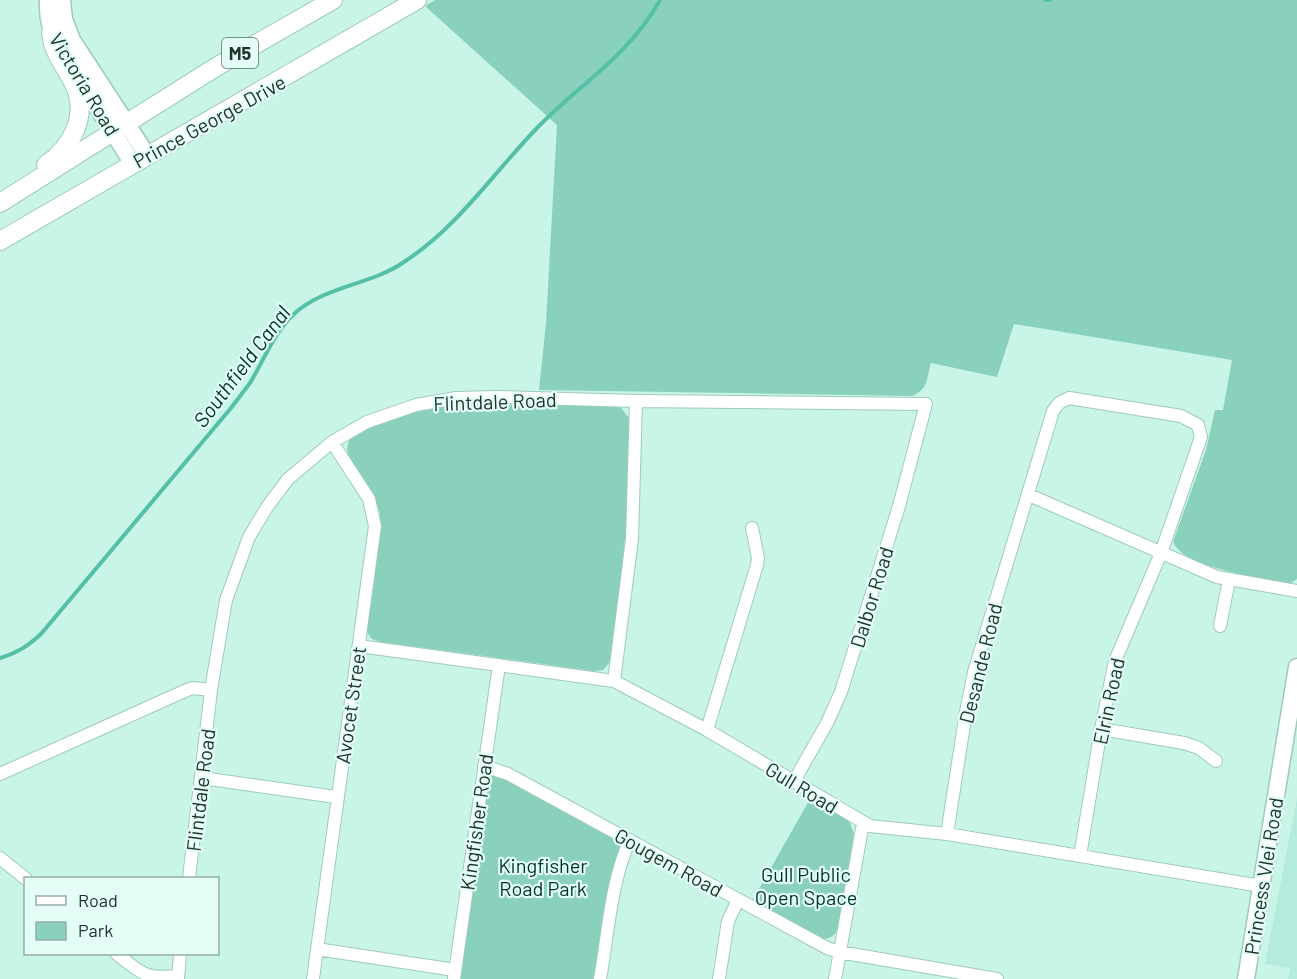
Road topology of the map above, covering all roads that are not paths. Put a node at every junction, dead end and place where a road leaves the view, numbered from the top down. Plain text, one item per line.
1 (48, 0) edge
2 (63, 0) edge
3 (333, 0) edge
4 (417, 0) edge
5 (51, 33) junction
6 (120, 128) junction
7 (140, 159) junction
8 (7, 198) edge
9 (0, 241) edge
10 (636, 401) junction
11 (926, 404) joint
12 (332, 442) junction
13 (1029, 495) junction
14 (752, 528) dead end
15 (1161, 553) junction
16 (1229, 580) junction
17 (1297, 591) edge
18 (1220, 626) dead end
19 (359, 646) junction
20 (499, 665) junction
21 (1297, 667) edge
22 (614, 681) junction
23 (211, 690) junction
24 (1101, 729) junction
25 (707, 730) junction
26 (1216, 761) dead end
27 (484, 766) junction
28 (0, 774) edge
29 (202, 778) junction
30 (794, 781) junction
31 (336, 797) junction
32 (863, 823) junction
33 (947, 834) junction
34 (630, 840) junction
35 (1080, 856) junction
36 (0, 858) edge
37 (24, 877) edge
38 (189, 877) edge
39 (1261, 886) junction
40 (738, 900) junction
41 (317, 949) junction
42 (839, 952) junction
43 (118, 955) edge
44 (180, 955) edge
45 (454, 974) edge
46 (178, 978) edge
47 (313, 979) edge
48 (600, 979) edge
49 (719, 979) edge
50 (835, 979) edge
51 (997, 979) edge
52 (1246, 979) edge

1 - 5 street, Victoria Road
2 - 6 street, Victoria Road
3 - 6 main road, Prince George Drive / M5
4 - 7 main road, Prince George Drive / M5
5 - 6 street, Victoria Road
5 - 8 main road
6 - 7 street, Victoria Road
6 - 8 main road, Prince George Drive / M5
7 - 9 main road, Prince George Drive / M5
10 - 11 street, Flintdale Road
10 - 12 street, Flintdale Road
10 - 22 street
11 - 30 street, Dalbor Road
12 - 19 street, Avocet Street
12 - 23 street, Flintdale Road
13 - 15 street
13 - 15 street, Desande Road
13 - 33 street, Desande Road
14 - 25 street
15 - 16 street
15 - 24 street, Elrin Road
16 - 17 street
16 - 18 street
19 - 20 street, Gull Road
19 - 31 street, Avocet Street
20 - 22 street, Gull Road
20 - 27 street, Kingfisher Road
21 - 39 street, Princess Vlei Road
22 - 25 street, Gull Road
23 - 28 street
23 - 29 street, Flintdale Road
24 - 26 street
24 - 35 street, Elrin Road
25 - 30 street, Gull Road
27 - 34 street, Gougem Road
27 - 45 street, Kingfisher Road
29 - 31 street
29 - 38 street, Flintdale Road
30 - 32 street, Gull Road
31 - 41 street, Avocet Street
32 - 33 street, Gull Road
32 - 42 street
33 - 35 street, Gull Road
34 - 40 street, Gougem Road
34 - 48 street
35 - 39 street, Gull Road
36 - 37 street
39 - 52 street, Princess Vlei Road
40 - 42 street, Gougem Road
40 - 49 street
41 - 45 street
41 - 47 street, Avocet Street
42 - 50 street
42 - 51 street, Gougem Road
43 - 46 street
44 - 46 street

